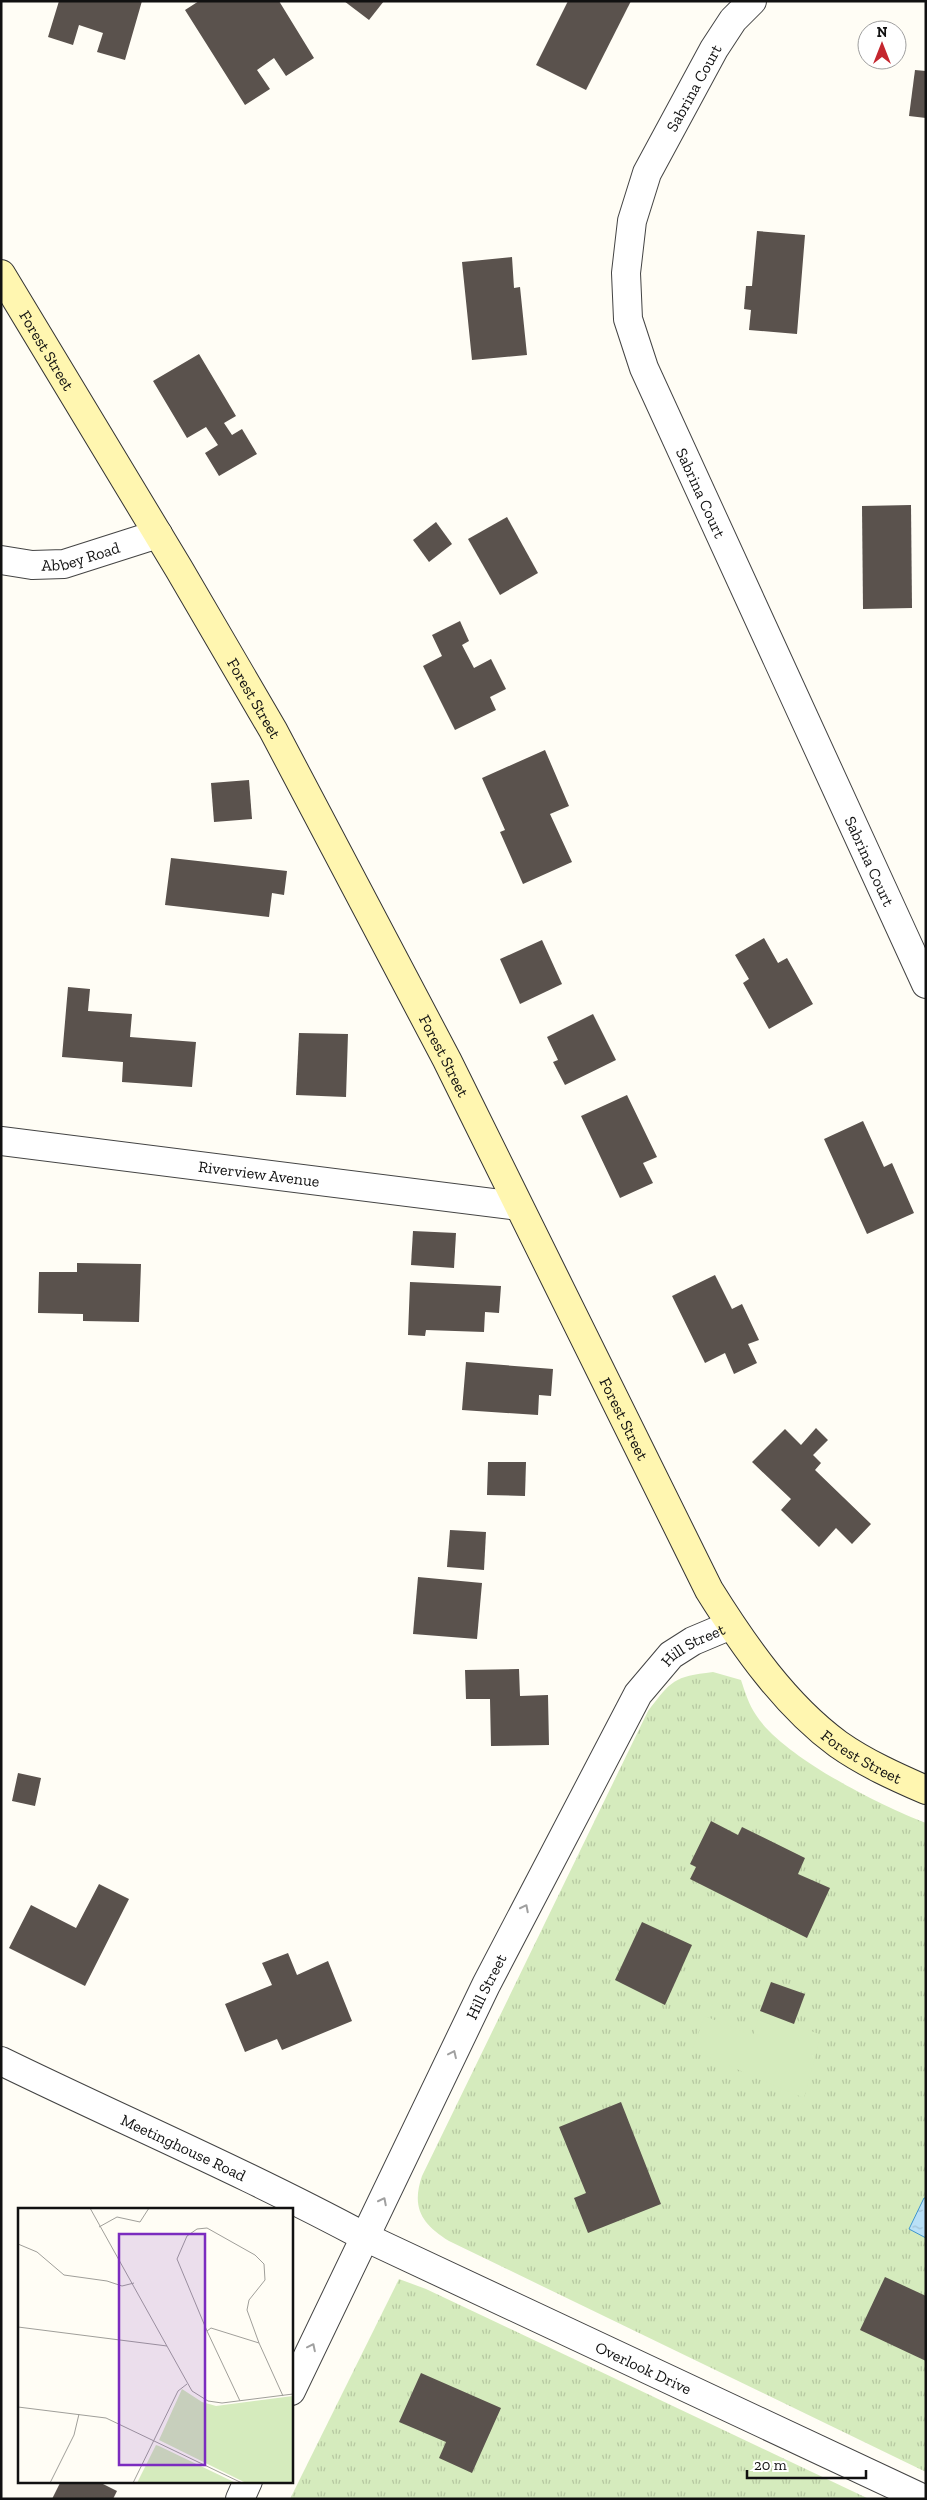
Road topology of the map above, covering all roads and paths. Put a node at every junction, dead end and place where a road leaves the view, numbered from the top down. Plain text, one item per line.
1 (752, 1) edge
2 (1, 274) edge
3 (158, 534) junction
4 (1, 560) edge
5 (926, 984) edge
6 (1, 1141) edge
7 (518, 1206) junction
8 (731, 1625) junction
9 (926, 1790) edge
10 (1, 2061) edge
11 (365, 2236) junction
12 (292, 2389) edge
13 (248, 2482) edge
14 (240, 2499) edge
15 (924, 2499) edge

1 - 5 street, Sabrina Court
2 - 3 street, Forest Street
3 - 4 street, Abbey Road
3 - 7 street, Forest Street
6 - 7 street, Riverview Avenue
7 - 8 street, Forest Street
8 - 9 street, Forest Street
11 -> 8 street, Hill Street
10 - 11 street, Meetinghouse Road
12 -> 11 street, Hill Street
11 - 15 street, Overlook Drive
13 - 14 street

